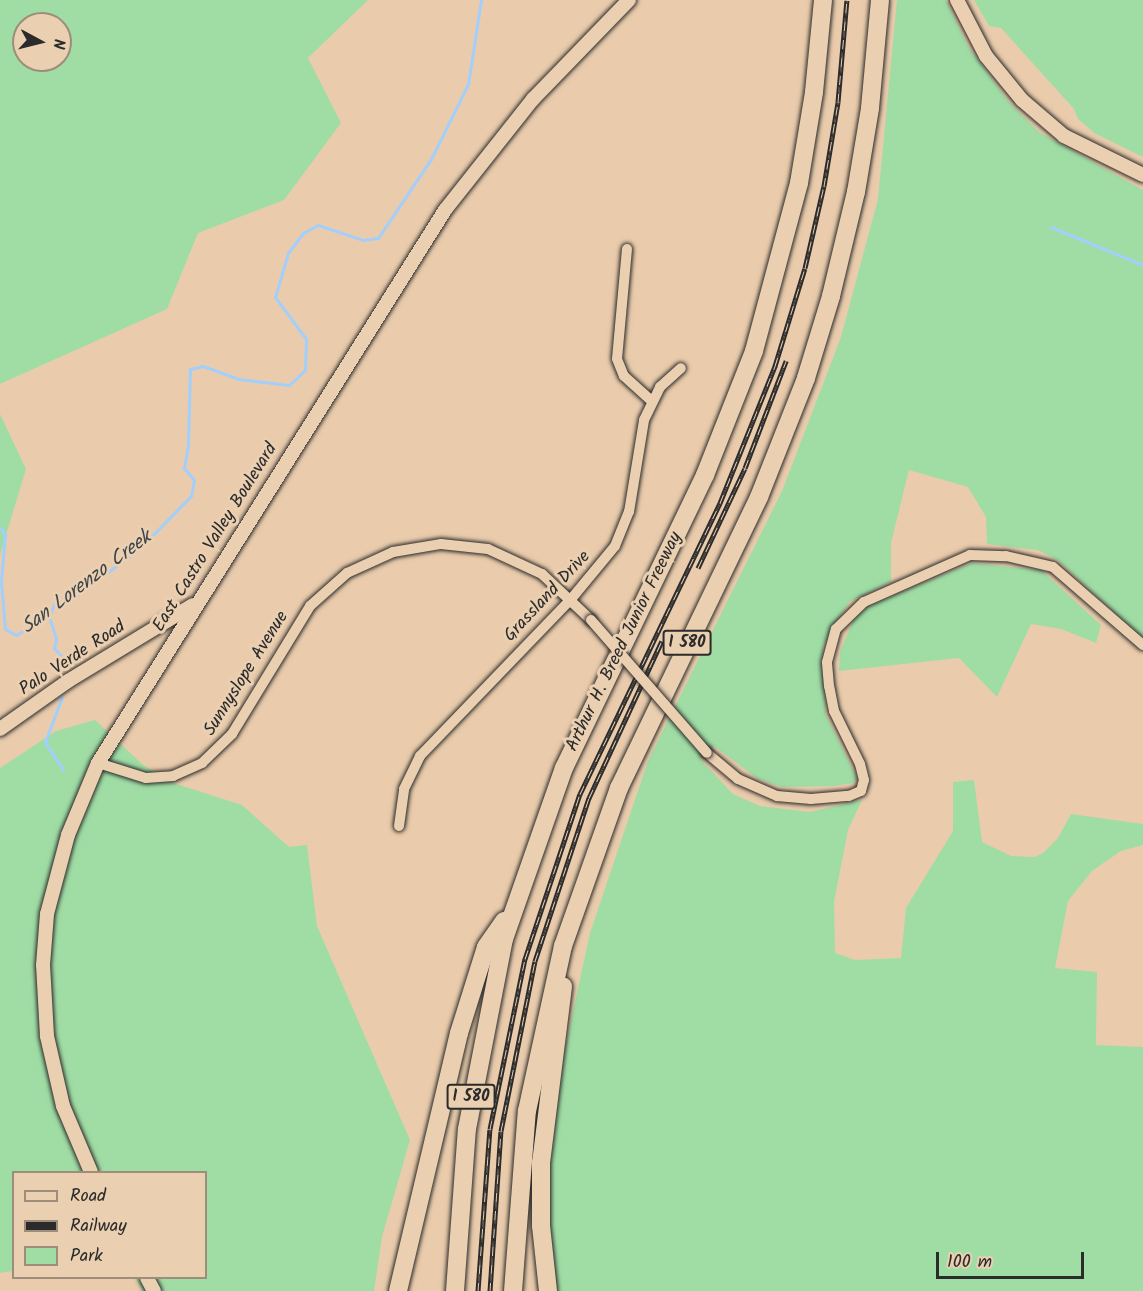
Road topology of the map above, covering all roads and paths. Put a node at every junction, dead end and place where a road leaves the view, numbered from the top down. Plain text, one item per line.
1 (629, 0) edge
2 (823, 0) edge
3 (880, 0) edge
4 (957, 0) edge
5 (1143, 175) edge
6 (627, 249) dead end
7 (681, 368) dead end
8 (652, 401) junction
9 (572, 598) junction
10 (197, 602) junction
11 (1143, 645) edge
12 (0, 729) edge
13 (98, 764) junction
14 (399, 826) dead end
15 (575, 905) junction
16 (513, 907) junction
17 (90, 1171) edge
18 (398, 1291) edge
19 (455, 1291) edge
20 (513, 1291) edge
21 (548, 1291) edge

1 - 10 main road, East Castro Valley Boulevard
2 - 16 highway, Arthur H. Breed Junior Freeway / I 580
3 - 15 highway, I 580
4 - 5 main road
6 - 8 street
7 - 8 street, Grassland Drive
8 - 9 street, Grassland Drive
9 - 11 street, Sunnyslope Avenue, bridge
9 - 13 street, Sunnyslope Avenue
9 - 14 street, Grassland Drive
10 - 12 main road, Palo Verde Road
10 - 13 main road, East Castro Valley Boulevard
13 - 17 main road, East Castro Valley Boulevard
15 - 20 highway, I 580
15 - 21 highway
16 - 18 highway
16 - 19 highway, Arthur H. Breed Junior Freeway / I 580

